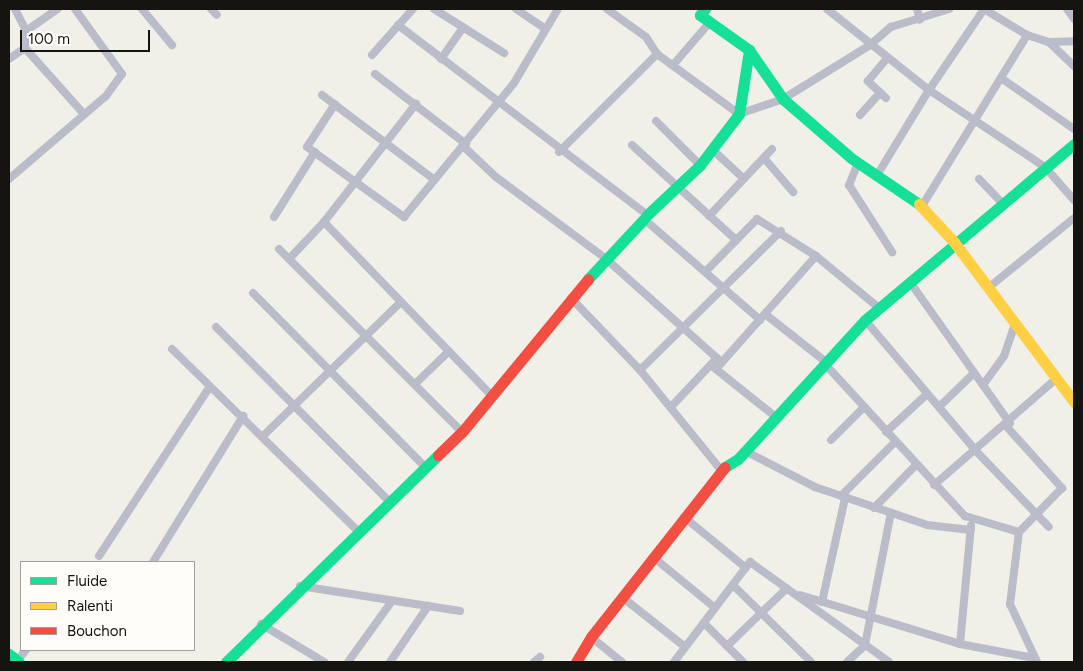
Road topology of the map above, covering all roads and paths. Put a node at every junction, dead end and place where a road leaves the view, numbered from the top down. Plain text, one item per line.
1 (15, 9) edge
2 (58, 9) edge
3 (75, 9) edge
4 (142, 9) edge
5 (414, 9) edge
6 (434, 9) edge
7 (516, 9) edge
8 (558, 9) edge
9 (607, 9) edge
10 (827, 9) edge
11 (917, 9) edge
12 (949, 9) edge
13 (984, 9) edge
14 (1067, 9) edge
15 (702, 14) edge
16 (1074, 19) edge
17 (920, 20) junction
18 (398, 26) junction
19 (463, 27) junction
20 (546, 29) junction
21 (26, 31) junction
22 (1027, 35) junction
23 (1074, 41) edge
24 (1049, 42) junction
25 (172, 45) dead end
26 (870, 45) junction
27 (25, 48) junction
28 (749, 50) junction
29 (504, 53) dead end
30 (657, 54) junction
31 (372, 55) dead end
32 (887, 58) junction
33 (9, 59) edge
34 (441, 59) junction
35 (673, 65) junction
36 (1074, 66) edge
37 (376, 74) dead end
38 (1001, 78) junction
39 (928, 90) junction
40 (322, 95) dead end
41 (783, 98) junction
42 (335, 104) junction
43 (416, 104) junction
44 (498, 105) junction
45 (83, 113) junction
46 (739, 114) junction
47 (860, 115) dead end
48 (975, 120) junction
49 (656, 121) dead end
50 (1074, 129) edge
51 (386, 143) junction
52 (1074, 144) edge
53 (464, 145) junction
54 (632, 145) dead end
55 (772, 149) dead end
56 (713, 150) junction
57 (315, 152) junction
58 (559, 152) junction
59 (764, 158) junction
60 (858, 163) junction
61 (700, 165) junction
62 (1046, 167) junction
63 (876, 177) junction
64 (9, 179) edge
65 (744, 179) junction
66 (435, 180) junction
67 (979, 180) dead end
68 (356, 182) junction
69 (677, 186) junction
70 (793, 192) dead end
71 (1074, 200) edge
72 (1002, 203) junction
73 (922, 206) junction
74 (710, 216) junction
75 (274, 217) dead end
76 (646, 217) junction
77 (1074, 218) edge
78 (324, 222) junction
79 (780, 231) junction
80 (736, 240) junction
81 (954, 242) junction
82 (279, 249) dead end
83 (892, 252) dead end
84 (816, 256) junction
85 (605, 258) junction
86 (289, 259) junction
87 (705, 272) junction
88 (910, 282) junction
89 (723, 288) junction
90 (988, 288) junction
91 (252, 293) dead end
92 (571, 298) junction
93 (401, 302) junction
94 (879, 308) junction
95 (762, 317) junction
96 (865, 320) junction
97 (1016, 324) junction
98 (684, 326) junction
99 (216, 327) dead end
100 (366, 336) junction
101 (172, 349) dead end
102 (449, 351) junction
103 (825, 363) junction
104 (713, 367) junction
105 (640, 370) junction
106 (330, 371) junction
107 (974, 373) junction
108 (1057, 378) junction
109 (414, 384) junction
110 (983, 385) junction
111 (209, 388) junction
112 (927, 394) junction
113 (493, 397) junction
114 (1074, 402) edge
115 (294, 405) junction
116 (671, 407) junction
117 (864, 407) junction
118 (939, 407) junction
119 (243, 416) junction
120 (776, 417) junction
121 (1008, 424) junction
122 (462, 432) junction
123 (886, 432) junction
124 (263, 436) junction
125 (831, 440) dead end
126 (895, 442) junction
127 (976, 451) junction
128 (745, 452) junction
129 (916, 465) junction
130 (425, 467) junction
131 (721, 470) junction
132 (934, 485) junction
133 (843, 497) junction
134 (389, 501) junction
135 (874, 508) junction
136 (891, 513) junction
137 (1036, 514) junction
138 (684, 518) junction
139 (972, 521) junction
140 (1049, 527) dead end
141 (971, 530) junction
142 (358, 531) junction
143 (1019, 532) junction
144 (99, 556) dead end
145 (653, 558) junction
146 (154, 561) edge
147 (746, 568) junction
148 (733, 584) junction
149 (300, 586) junction
150 (790, 591) junction
151 (622, 597) junction
152 (392, 600) junction
153 (822, 602) junction
154 (428, 606) junction
155 (715, 608) junction
156 (460, 611) dead end
157 (762, 613) junction
158 (870, 616) junction
159 (704, 623) junction
160 (261, 624) junction
161 (591, 637) junction
162 (960, 644) junction
163 (865, 645) junction
164 (727, 646) junction
165 (685, 647) junction
166 (25, 651) edge
167 (15, 659) edge
168 (1036, 660) edge
169 (226, 662) edge
170 (324, 662) edge
171 (348, 662) edge
172 (390, 662) edge
173 (576, 662) edge
174 (622, 662) edge
175 (674, 662) edge
176 (743, 662) edge
177 (812, 662) edge
178 (847, 662) edge
179 (889, 662) edge

1 - 21 street
2 - 21 street
3 - 45 street
4 - 25 street
5 - 18 street
6 - 19 street
7 - 20 street
8 - 20 street
9 - 30 street
10 - 26 street
11 - 17 street
12 - 17 street
13 - 22 street
13 - 39 street
14 - 16 street
15 - 28 street
15 - 35 street
17 - 26 street
18 - 31 street
18 - 34 street
19 - 29 street
19 - 34 street
20 - 44 street
21 - 27 street
22 - 24 street
22 - 38 street
23 - 24 street
24 - 36 street
26 - 32 street
26 - 41 street
27 - 33 street
27 - 45 street
28 - 41 street
28 - 46 street
30 - 35 street
30 - 58 street
32 - 39 street
32 - 47 street
34 - 44 street
35 - 46 street
37 - 43 street
38 - 48 street
38 - 50 street
39 - 48 street
39 - 63 street
40 - 42 street
41 - 46 street
41 - 60 street
42 - 51 street
42 - 57 street
43 - 51 street
43 - 53 street
44 - 53 street
44 - 58 street
45 - 64 street
46 - 56 street
48 - 62 street
48 - 73 street
49 - 61 street
51 - 66 street
51 - 68 street
52 - 62 street
53 - 66 street
53 - 85 street
54 - 69 street
55 - 59 street
56 - 61 street
56 - 65 street
57 - 68 street
57 - 75 street
58 - 76 street
59 - 65 street
59 - 70 street
60 - 63 street
60 - 83 street
61 - 69 street
62 - 71 street
62 - 72 street
63 - 73 street
65 - 74 street
66 - 68 street
67 - 72 street
68 - 78 street
69 - 74 street
69 - 76 street
72 - 81 street
73 - 81 street
74 - 80 street
76 - 85 street
76 - 87 street
77 - 90 street
78 - 86 street
78 - 93 street
79 - 80 street
79 - 84 street
79 - 89 street
80 - 87 street
81 - 88 street
81 - 90 street
82 - 86 street
84 - 94 street
84 - 95 street
85 - 92 street
85 - 98 street
86 - 100 street
87 - 89 street
88 - 94 street
88 - 107 street
89 - 95 street
89 - 98 street
90 - 97 street
91 - 106 street
92 - 105 street
92 - 113 street
93 - 100 street
93 - 102 street
94 - 96 street
95 - 103 street
95 - 104 street
96 - 103 street
96 - 112 street
97 - 108 street
97 - 110 street
98 - 104 street
98 - 105 street
99 - 115 street
100 - 106 street
100 - 109 street
101 - 111 street
102 - 109 street
102 - 113 street
103 - 117 street
103 - 120 street
104 - 116 street
104 - 120 street
105 - 116 street
106 - 115 street
106 - 130 street
107 - 110 street
107 - 118 street
108 - 114 street
108 - 121 street
109 - 122 street
110 - 121 street
111 - 119 street
111 - 144 street
112 - 118 street
112 - 123 street
113 - 122 street
115 - 124 street
115 - 134 street
116 - 131 street
117 - 123 street
117 - 125 street
118 - 127 street
119 - 124 street
119 - 146 street
120 - 128 street
121 - 127 street
121 - 137 street
122 - 130 street
123 - 126 street
124 - 142 street
126 - 129 street
126 - 133 street
127 - 132 street
127 - 137 street
128 - 131 street
128 - 133 street
129 - 132 street
129 - 135 street
130 - 134 street
131 - 138 street
132 - 139 street
133 - 135 street
133 - 153 street
134 - 142 street
135 - 136 street
136 - 141 street
136 - 158 street
137 - 140 street
137 - 143 street
138 - 145 street
138 - 147 street
139 - 141 street
139 - 143 street
141 - 162 street
142 - 149 street
143 - 168 street
145 - 151 street
145 - 155 street
147 - 148 street
147 - 150 street
148 - 155 street
148 - 157 street
149 - 152 street
149 - 160 street
150 - 153 street
150 - 157 street
150 - 163 street
151 - 161 street
151 - 165 street
152 - 154 street
152 - 171 street
153 - 158 street
154 - 156 street
154 - 172 street
155 - 159 street
157 - 164 street
157 - 177 street
158 - 162 street
158 - 163 street
159 - 164 street
159 - 165 street
160 - 169 street
160 - 170 street
161 - 173 street
161 - 174 street
162 - 168 street
163 - 178 street
163 - 179 street
164 - 176 street
165 - 175 street
166 - 167 street

